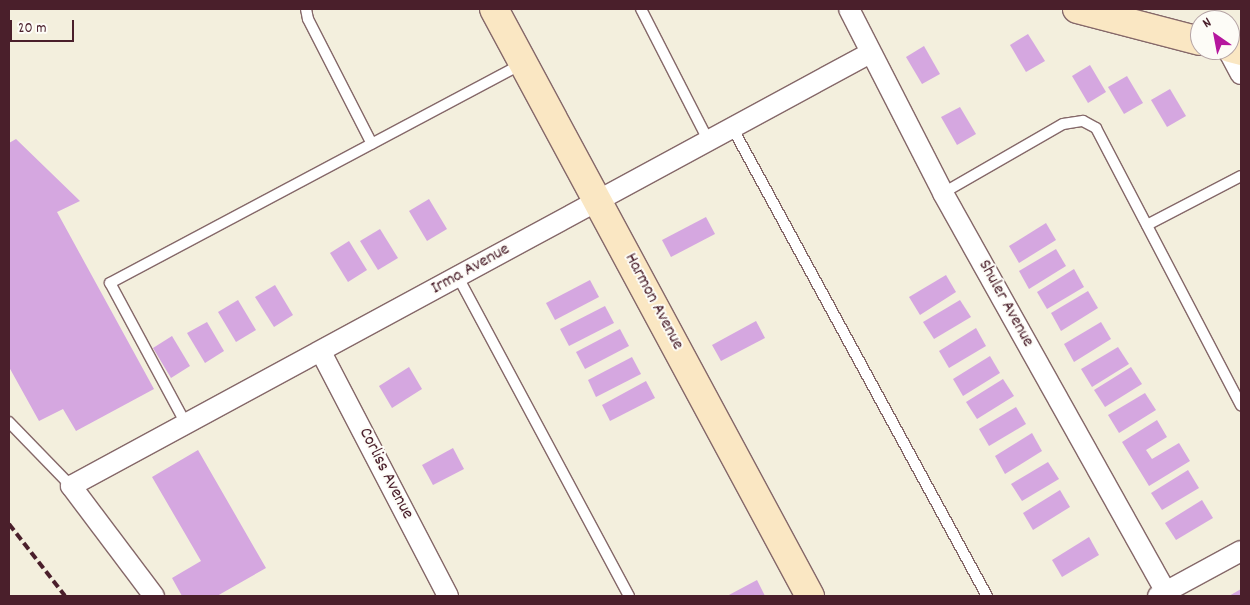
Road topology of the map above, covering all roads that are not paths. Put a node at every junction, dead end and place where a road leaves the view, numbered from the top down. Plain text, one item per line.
1 (306, 9) edge
2 (494, 9) edge
3 (641, 9) edge
4 (849, 9) edge
5 (1084, 10) edge
6 (1190, 38) edge
7 (870, 53) junction
8 (1234, 60) edge
9 (524, 63) junction
10 (1241, 74) edge
11 (732, 129) junction
12 (709, 142) junction
13 (372, 144) junction
14 (1241, 176) edge
15 (943, 193) junction
16 (598, 200) junction
17 (1147, 226) junction
18 (458, 277) junction
19 (321, 352) junction
20 (1241, 405) edge
21 (9, 422) edge
22 (186, 424) junction
23 (71, 486) junction
24 (1241, 551) edge
25 (1164, 595) edge
26 (154, 596) edge
27 (448, 596) edge
28 (629, 596) edge
29 (810, 596) edge
30 (986, 596) edge

1 - 13 lane
2 - 9 street, Harmon Avenue
3 - 12 lane
4 - 7 street, Shuler Avenue
5 - 6 street
7 - 11 street, Irma Avenue
7 - 15 street, Shuler Avenue
8 - 10 street
9 - 13 lane
9 - 16 street, Harmon Avenue
11 - 12 street, Irma Avenue
11 - 30 lane
12 - 16 street, Irma Avenue
13 - 22 lane
14 - 17 lane
15 - 17 lane
15 - 25 street, Shuler Avenue
16 - 18 street, Irma Avenue
16 - 29 street, Harmon Avenue
17 - 20 lane
18 - 19 street, Irma Avenue
18 - 28 lane
19 - 22 street, Irma Avenue
19 - 27 street, Corliss Avenue
21 - 23 lane
22 - 23 street, Irma Avenue
23 - 26 street
24 - 25 street

